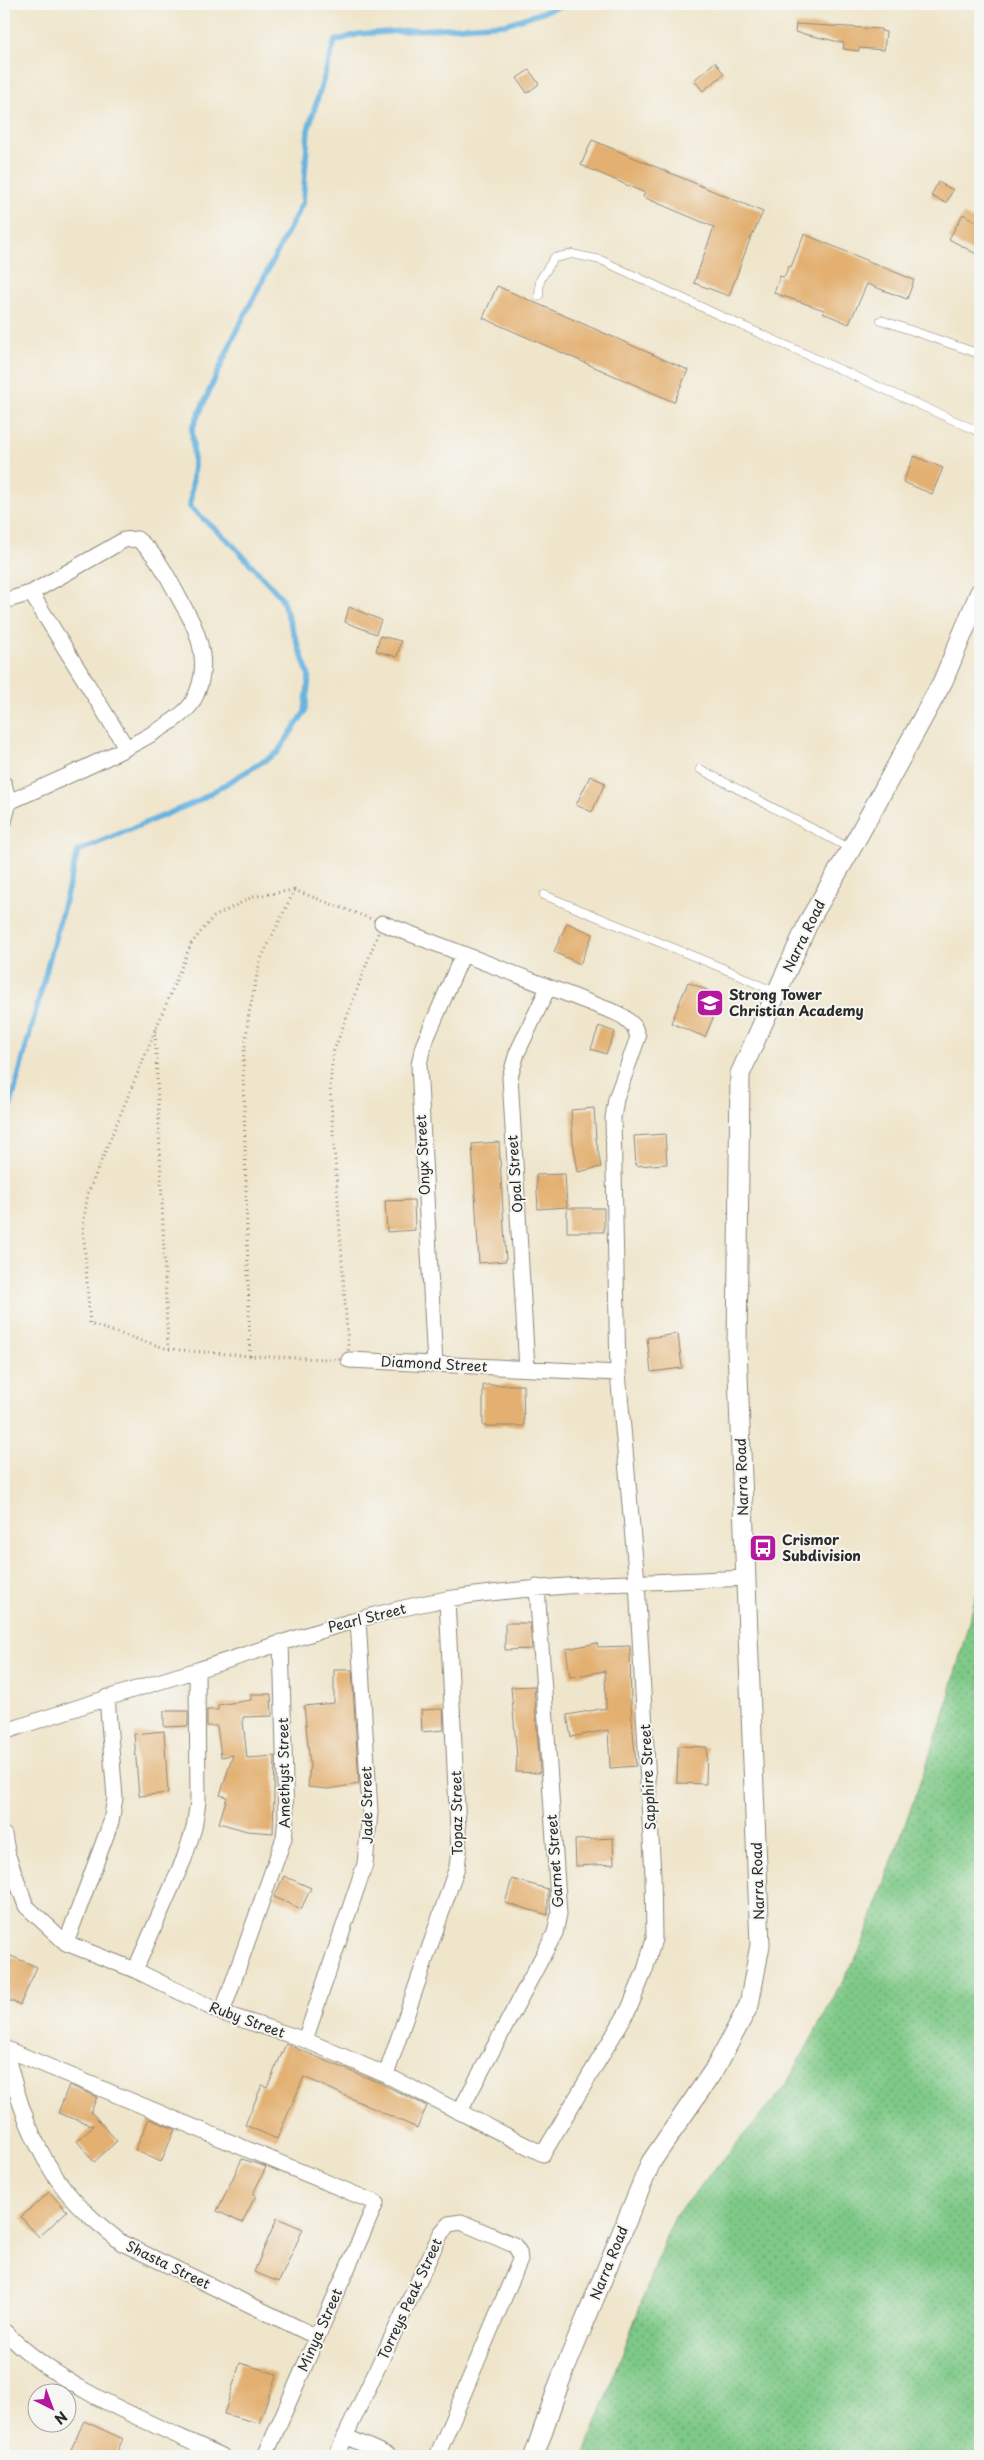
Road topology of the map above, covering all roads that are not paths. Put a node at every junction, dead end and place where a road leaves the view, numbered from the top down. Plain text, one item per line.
1 (539, 296) dead end
2 (881, 320) dead end
3 (980, 354) edge
4 (980, 432) edge
5 (980, 592) edge
6 (31, 593) junction
7 (4, 601) edge
8 (126, 747) junction
9 (700, 769) dead end
10 (4, 784) edge
11 (9, 802) junction
12 (4, 822) edge
13 (851, 849) junction
14 (544, 895) dead end
15 (382, 923) road end
16 (463, 954) junction
17 (548, 988) junction
18 (776, 993) junction
19 (349, 1360) road end
20 (435, 1364) junction
21 (527, 1369) junction
22 (618, 1373) junction
23 (745, 1578) junction
24 (636, 1582) junction
25 (537, 1587) junction
26 (447, 1600) junction
27 (358, 1620) junction
28 (281, 1642) junction
29 (197, 1670) junction
30 (107, 1697) junction
31 (4, 1732) edge
32 (4, 1835) edge
33 (66, 1943) junction
34 (135, 1970) junction
35 (222, 2014) junction
36 (306, 2040) junction
37 (4, 2048) edge
38 (386, 2075) junction
39 (460, 2111) junction
40 (543, 2154) joint
41 (4, 2331) edge
42 (317, 2337) junction
43 (344, 2436) junction
44 (222, 2456) edge
45 (264, 2456) edge
46 (336, 2456) edge
47 (389, 2456) edge
48 (437, 2456) edge
49 (534, 2456) edge

1 - 4 lane
2 - 3 lane
5 - 13 street, Narra Road
6 - 7 street
6 - 8 street
6 - 8 street
8 - 11 street
9 - 13 lane
10 - 11 street
11 - 12 street
13 - 18 street, Narra Road
14 - 18 lane
15 - 16 street
16 - 17 street
16 - 20 street, Onyx Street
17 - 21 street, Opal Street
17 - 22 street, Sapphire Street
18 - 23 street, Narra Road
19 - 20 street, Diamond Street
20 - 21 street, Diamond Street
21 - 22 street, Diamond Street
22 - 24 street, Sapphire Street
23 - 24 street, Pearl Street
23 - 49 street, Narra Road
24 - 25 street, Pearl Street
24 - 40 street, Sapphire Street
25 - 26 street, Pearl Street
25 - 39 street, Garnet Street
26 - 27 street, Pearl Street
26 - 38 street, Topaz Street
27 - 28 street, Pearl Street
27 - 36 street, Jade Street
28 - 29 street, Pearl Street
28 - 35 street, Amethyst Street
29 - 30 street, Pearl Street
29 - 34 street
30 - 31 street, Pearl Street
30 - 33 street
32 - 33 street, Ruby Street
33 - 34 street, Ruby Street
34 - 35 street, Ruby Street
35 - 36 street, Ruby Street
36 - 38 street, Ruby Street
37 - 42 street, Shasta Street
37 - 42 street, Minya Street
38 - 39 street, Ruby Street
39 - 40 street, Ruby Street
41 - 44 street
42 - 45 street, Minya Street
43 - 46 street, Torreys Peak Street
43 - 47 street
43 - 48 street, Torreys Peak Street

